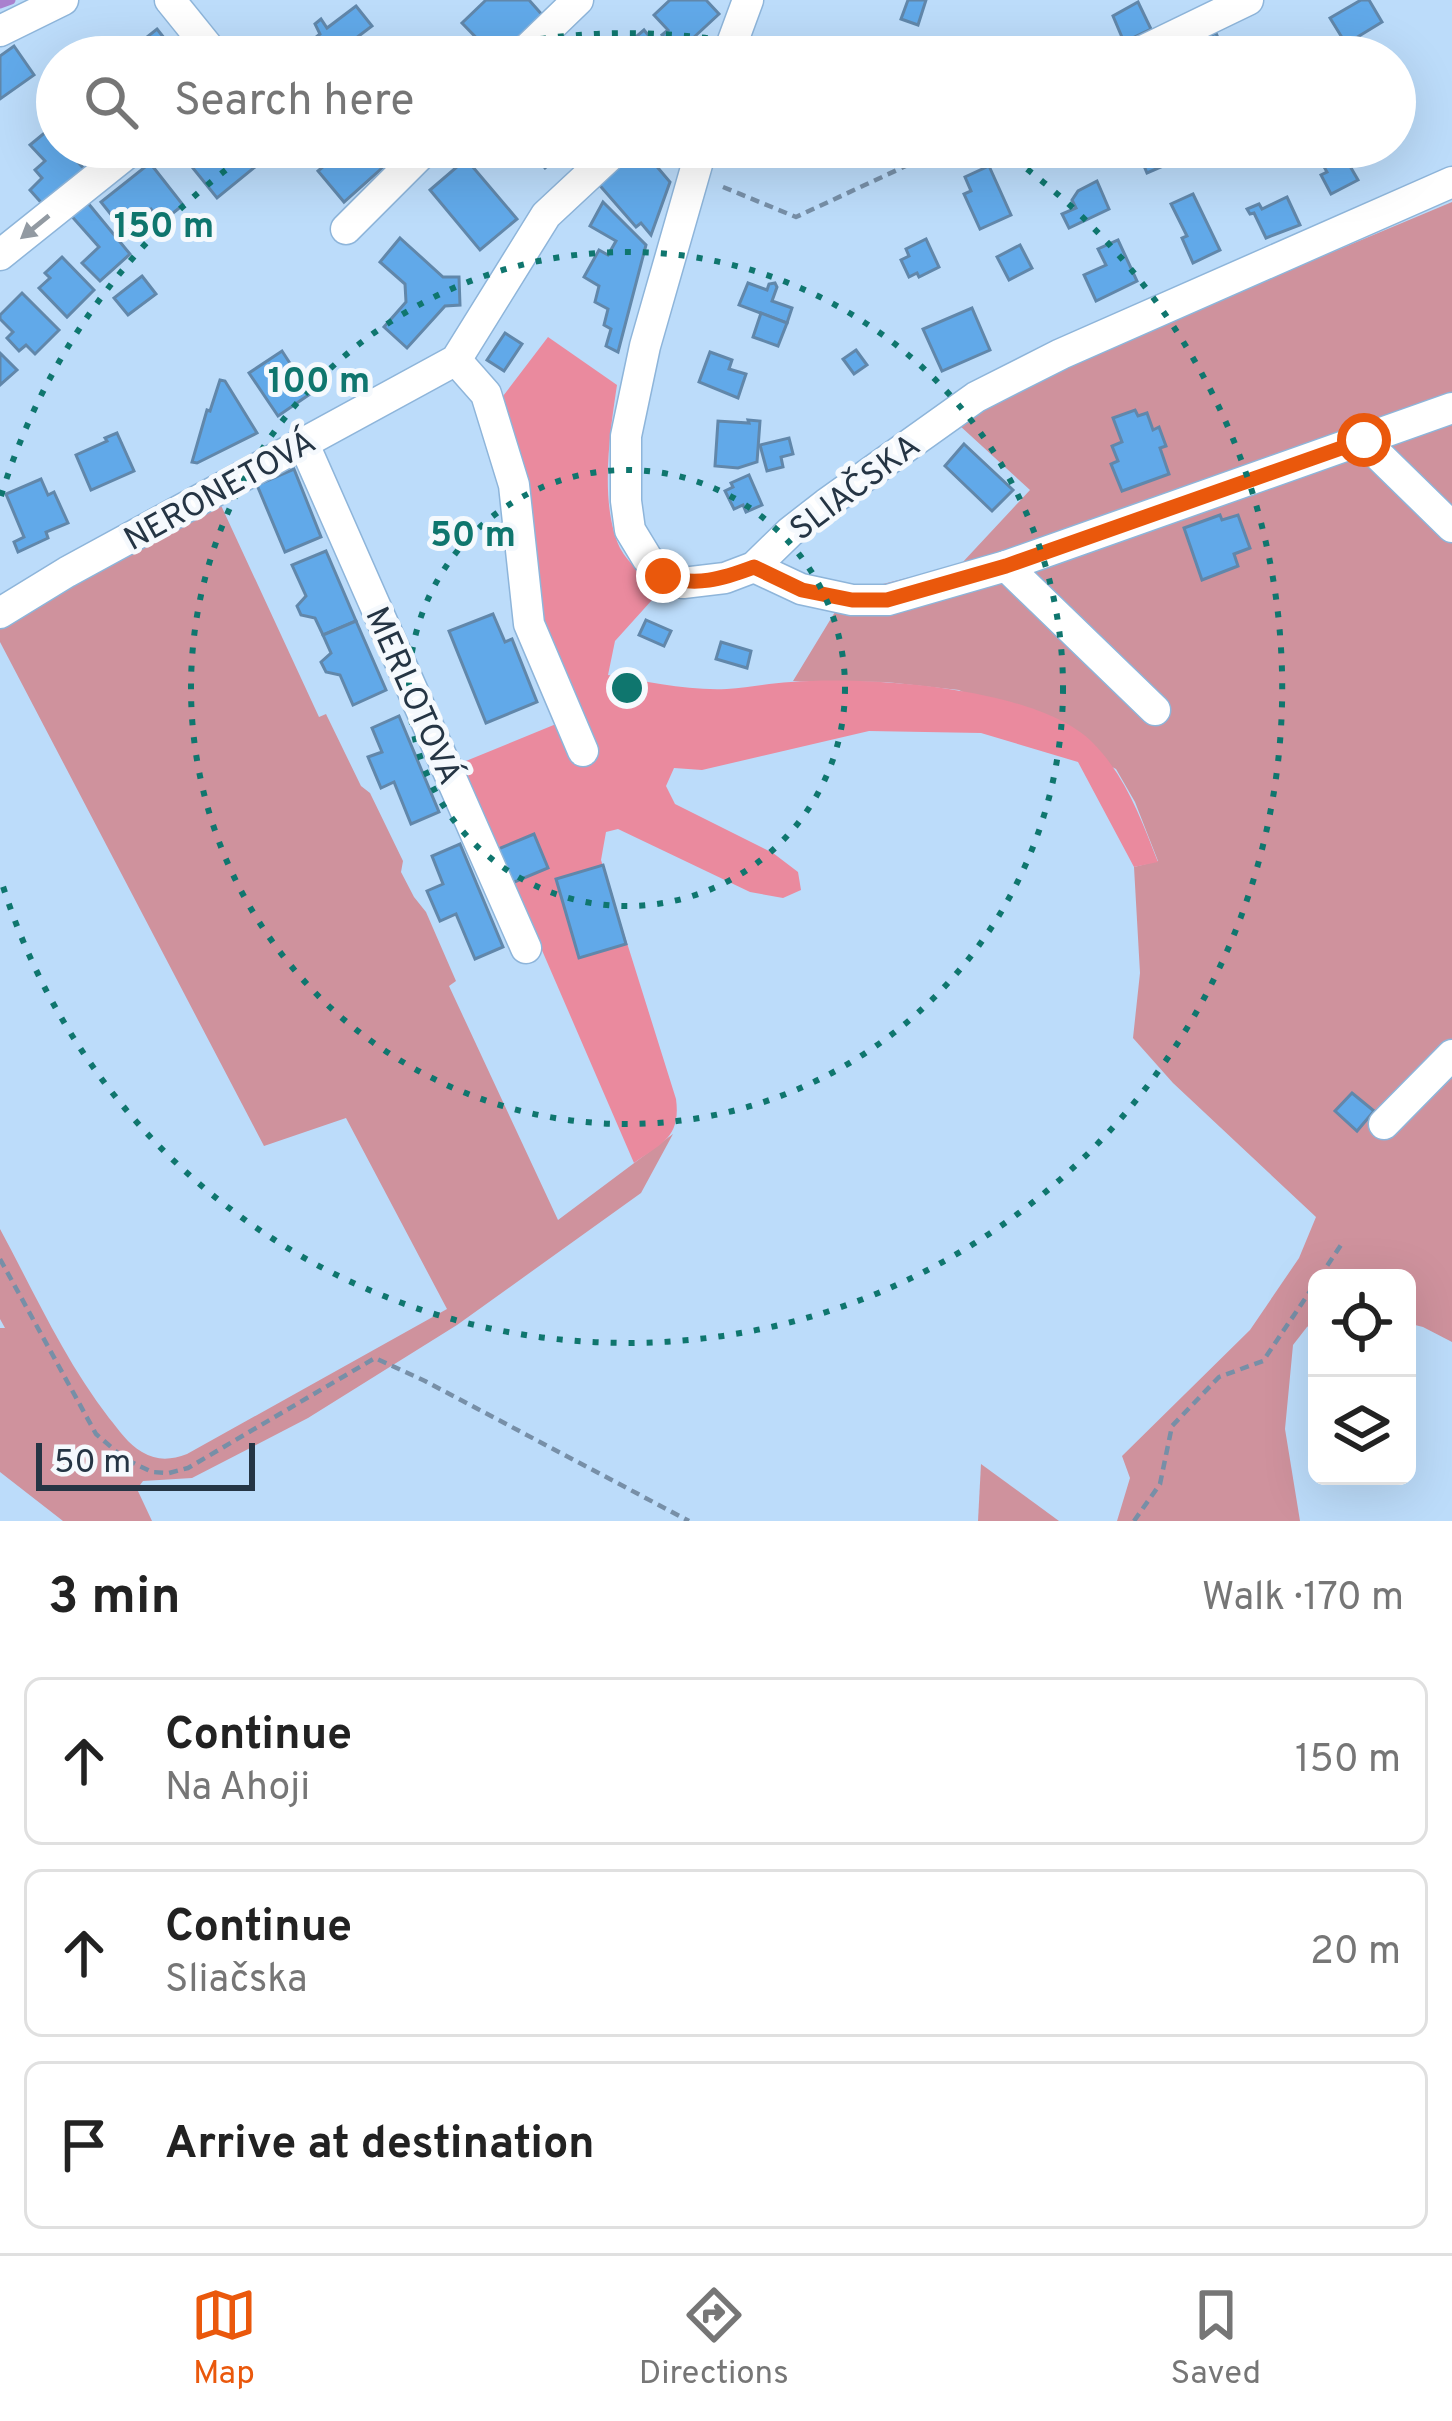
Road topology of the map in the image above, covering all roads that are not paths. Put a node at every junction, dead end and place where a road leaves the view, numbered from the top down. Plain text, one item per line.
1 (62, 0) edge
2 (170, 0) edge
3 (578, 0) edge
4 (748, 0) edge
5 (1248, 0) edge
6 (0, 32) edge
7 (199, 36) edge
8 (541, 36) edge
9 (732, 36) edge
10 (1173, 36) edge
11 (109, 168) edge
12 (407, 168) edge
13 (596, 168) edge
14 (696, 168) edge
15 (1452, 182) edge
16 (346, 229) dead end
17 (0, 255) edge
18 (456, 360) junction
19 (1452, 408) edge
20 (1364, 440) junction
21 (303, 442) junction
22 (1452, 527) edge
23 (1006, 566) junction
24 (754, 567) junction
25 (0, 613) edge
26 (1155, 710) dead end
27 (583, 751) dead end
28 (526, 948) dead end
29 (1452, 1055) edge
30 (1384, 1124) dead end

1 - 6 street
2 - 7 street
3 - 8 street
4 - 9 street
5 - 10 street
11 -> 17 street
12 - 16 street
13 - 18 street
14 - 24 street, SLIAČSKA
15 - 24 street, SLIAČSKA
18 - 21 street, NERONETOVÁ
18 - 27 street
19 - 20 street
20 - 22 street
20 - 23 street
21 - 25 street, NERONETOVÁ
21 - 28 street, MERLOTOVÁ
23 - 24 street
23 - 26 street
29 - 30 street

